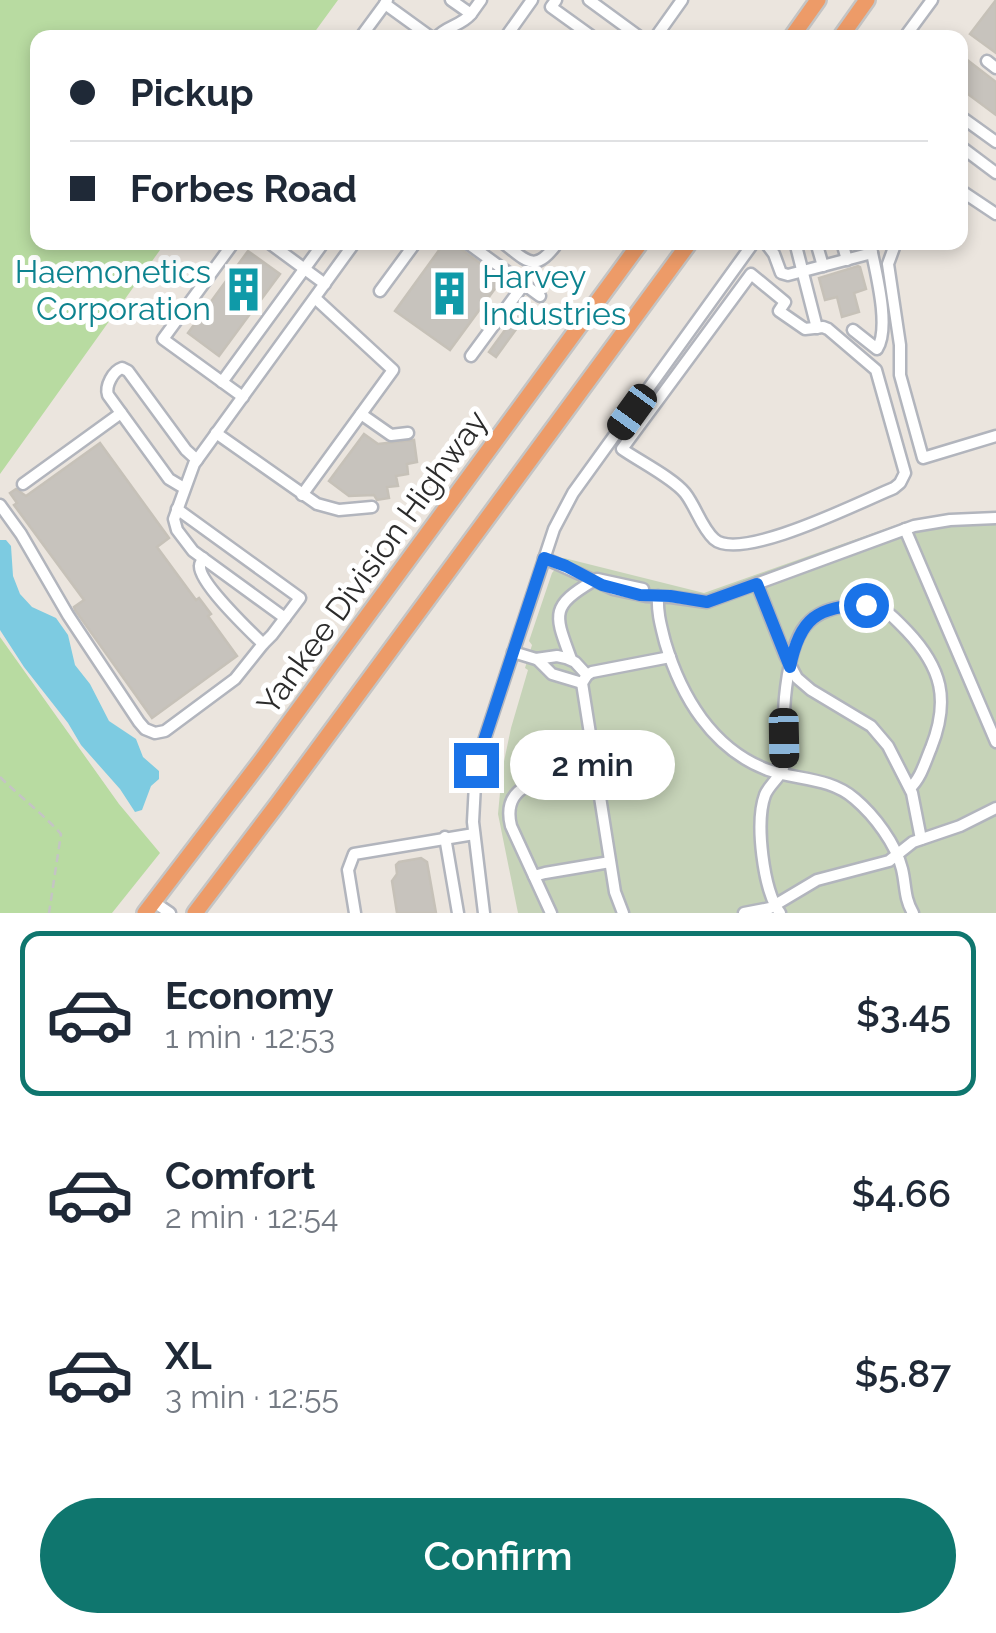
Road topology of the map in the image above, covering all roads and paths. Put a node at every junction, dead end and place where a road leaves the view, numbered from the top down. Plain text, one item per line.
1 (451, 0) edge
2 (481, 0) edge
3 (532, 0) edge
4 (556, 0) edge
5 (589, 0) edge
6 (682, 0) edge
7 (818, 0) edge
8 (868, 0) edge
9 (932, 0) edge
10 (386, 2) edge
11 (471, 14) junction
12 (366, 30) edge
13 (423, 30) edge
14 (444, 30) edge
15 (511, 30) edge
16 (583, 30) edge
17 (630, 30) edge
18 (661, 30) edge
19 (797, 30) edge
20 (846, 30) edge
21 (910, 30) edge
22 (968, 122) edge
23 (996, 142) edge
24 (968, 152) edge
25 (996, 173) edge
26 (968, 195) edge
27 (996, 214) edge
28 (228, 250) edge
29 (279, 250) edge
30 (319, 250) edge
31 (349, 250) edge
32 (410, 250) edge
33 (477, 250) edge
34 (512, 250) edge
35 (552, 250) edge
36 (634, 250) edge
37 (684, 250) edge
38 (748, 250) edge
39 (771, 250) edge
40 (797, 250) edge
41 (818, 250) edge
42 (844, 250) edge
43 (867, 250) edge
44 (871, 250) edge
45 (893, 250) edge
46 (847, 260) junction
47 (822, 266) junction
48 (305, 270) junction
49 (802, 272) junction
50 (325, 284) junction
51 (524, 284) junction
52 (380, 291) dead end
53 (540, 296) dead end
54 (315, 298) junction
55 (817, 328) junction
56 (852, 330) dead end
57 (471, 356) dead end
58 (900, 375) junction
59 (878, 378) junction
60 (222, 382) junction
61 (242, 397) junction
62 (121, 413) junction
63 (361, 414) junction
64 (216, 433) junction
65 (408, 433) dead end
66 (996, 436) edge
67 (197, 460) junction
68 (24, 484) dead end
69 (184, 488) junction
70 (302, 495) junction
71 (0, 505) edge
72 (372, 507) dead end
73 (177, 509) junction
74 (996, 518) edge
75 (905, 529) junction
76 (203, 558) junction
77 (544, 558) junction
78 (591, 580) junction
79 (757, 584) junction
80 (658, 596) junction
81 (285, 618) junction
82 (263, 644) junction
83 (513, 652) junction
84 (670, 657) junction
85 (536, 659) junction
86 (570, 659) junction
87 (790, 667) junction
88 (584, 679) junction
89 (996, 742) edge
90 (596, 774) junction
91 (780, 774) junction
92 (0, 777) edge
93 (910, 788) junction
94 (996, 808) edge
95 (474, 834) junction
96 (445, 837) junction
97 (921, 839) junction
98 (897, 856) junction
99 (610, 862) junction
100 (534, 876) junction
101 (150, 908) edge
102 (778, 909) edge
103 (49, 913) edge
104 (170, 913) edge
105 (195, 913) edge
106 (355, 913) edge
107 (458, 913) edge
108 (484, 913) edge
109 (551, 913) edge
110 (623, 913) edge
111 (744, 913) edge
112 (913, 913) edge

1 - 11 street
2 - 11 street
3 - 15 street
4 - 16 street
5 - 17 street
6 - 18 street
7 - 19 highway
8 - 20 highway
9 - 21 street
10 - 12 street
10 - 13 street
11 - 14 street
22 - 23 street
24 - 25 street
26 - 27 street
28 - 60 street
29 - 48 street
30 - 48 street
31 - 50 street
32 - 52 street
33 - 51 street
34 - 35 street
36 - 101 highway, Yankee Division Highway
37 - 105 highway, Yankee Division Highway
38 - 77 street
39 - 49 street
40 - 49 street
41 - 47 street
42 - 46 street
43 - 46 street
44 - 56 street
45 - 58 street
46 - 47 street
47 - 49 street
48 - 50 street
48 - 60 street
49 - 55 street
50 - 54 street
51 - 53 street
51 - 57 street
54 - 61 street
54 - 63 street
55 - 59 street
55 - 59 street
58 - 59 street
58 - 66 street
60 - 61 street
61 - 64 street
62 - 67 street
62 - 68 street
62 - 69 street
63 - 65 street
63 - 70 street
64 - 67 street
64 - 70 street
67 - 69 street
69 - 73 street
70 - 72 street
71 - 82 street
73 - 76 street
73 - 81 street
74 - 75 street
75 - 79 street
75 - 89 street
76 - 81 street
76 - 82 street
77 - 78 street
77 - 83 street
78 - 80 street
78 - 86 street
79 - 80 street
79 - 87 street
80 - 84 street
81 - 82 street
83 - 85 street
83 - 95 street
84 - 88 street
84 - 91 street
85 - 86 street
85 - 88 street
86 - 88 street
87 - 91 street
87 - 93 street
87 - 93 street
88 - 90 street
90 - 99 street
90 - 100 street
91 - 98 street
91 - 102 street
92 - 103 path
93 - 97 street
94 - 97 street
95 - 96 street
95 - 108 street
96 - 106 street
96 - 107 street
97 - 98 street
98 - 102 street
98 - 112 street
99 - 100 street
99 - 110 street
100 - 109 street
101 - 104 street
102 - 111 street

